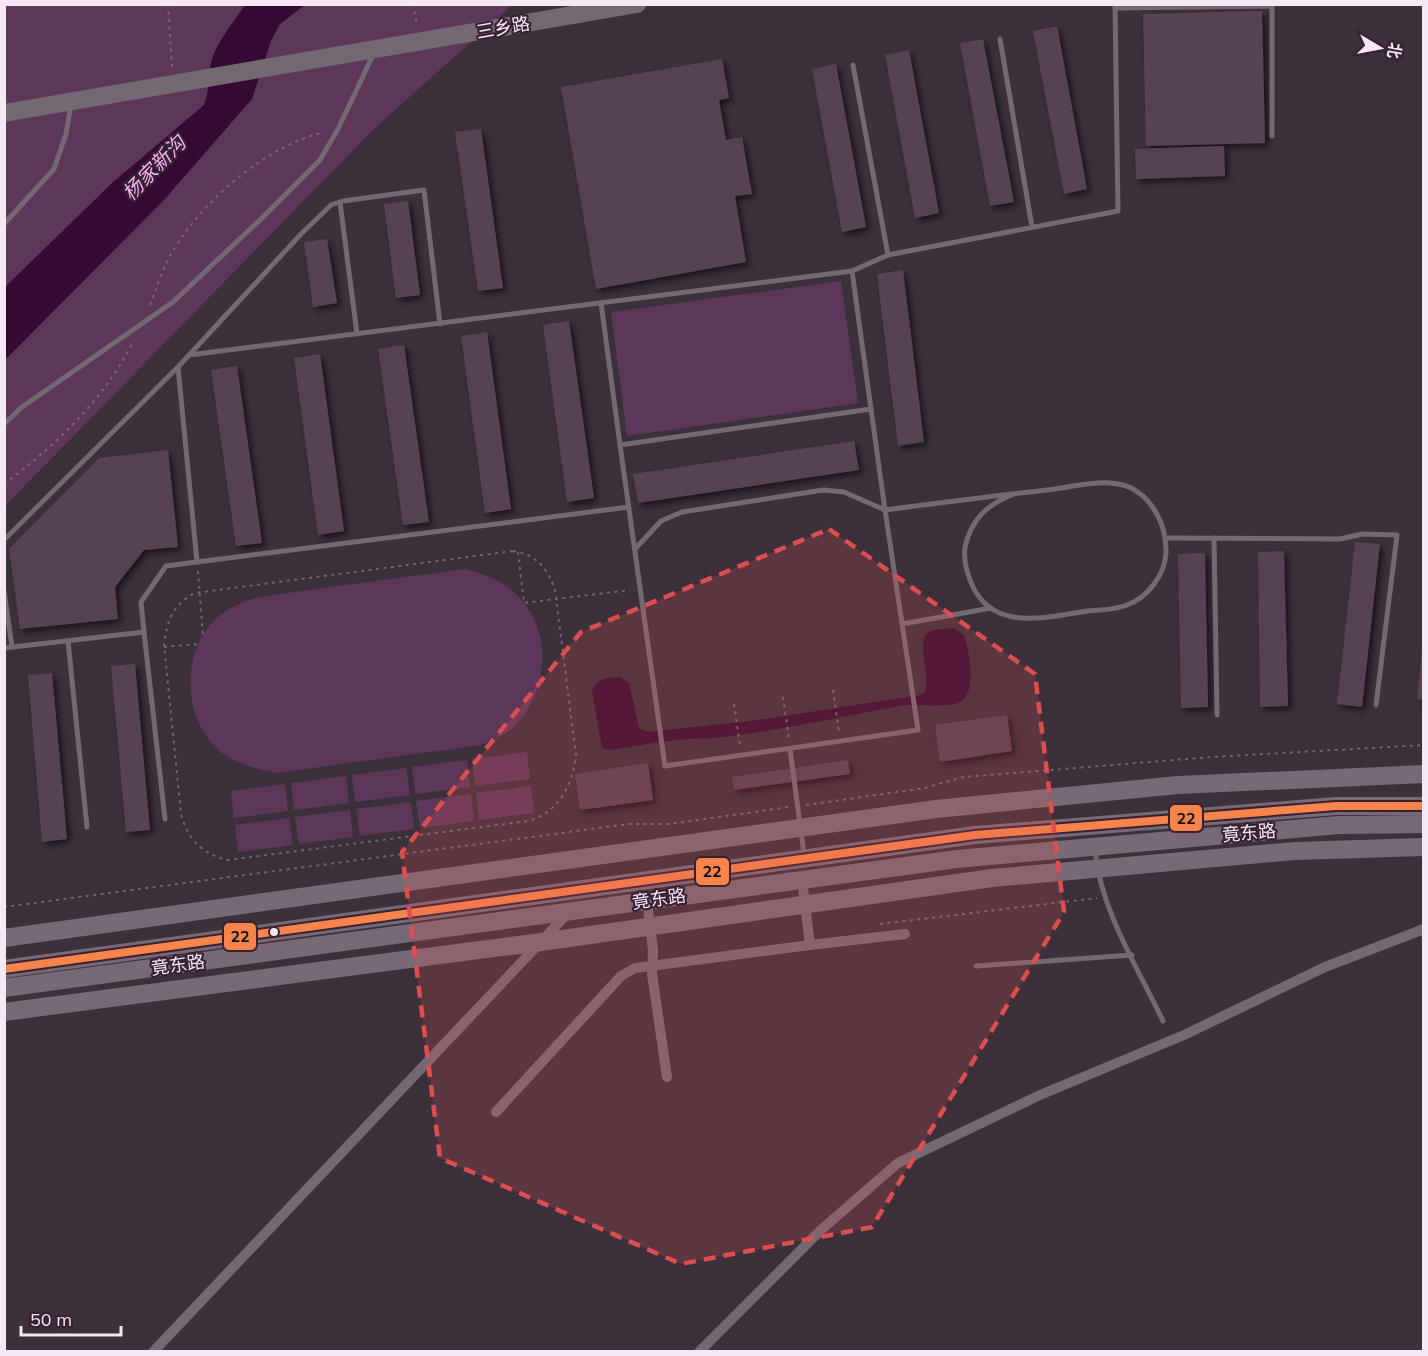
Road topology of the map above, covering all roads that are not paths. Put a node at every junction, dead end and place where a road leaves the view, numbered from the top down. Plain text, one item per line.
1 (637, 4) edge
2 (1115, 7) edge
3 (1000, 39) dead end
4 (372, 50) junction
5 (853, 65) dead end
6 (71, 100) junction
7 (4, 112) edge
8 (1272, 136) dead end
9 (340, 202) junction
10 (4, 224) edge
11 (1032, 227) junction
12 (888, 255) junction
13 (852, 271) junction
14 (601, 303) junction
15 (440, 324) junction
16 (357, 334) junction
17 (189, 355) junction
18 (178, 367) junction
19 (871, 409) junction
20 (4, 424) edge
21 (620, 445) junction
22 (1014, 494) junction
23 (629, 507) junction
24 (885, 510) junction
25 (1167, 538) junction
26 (1214, 538) junction
27 (4, 540) edge
28 (635, 549) junction
29 (197, 562) junction
30 (4, 591) edge
31 (991, 608) junction
32 (902, 624) junction
33 (144, 632) junction
34 (68, 641) junction
35 (12, 647) junction
36 (4, 648) edge
37 (1376, 705) dead end
38 (1217, 715) dead end
39 (790, 749) junction
40 (1424, 774) edge
41 (1424, 806) edge
42 (165, 819) dead end
43 (1424, 824) edge
44 (87, 827) dead end
45 (801, 830) junction
46 (1094, 847) junction
47 (1424, 847) edge
48 (805, 858) junction
49 (1096, 867) junction
50 (802, 880) junction
51 (567, 891) junction
52 (647, 901) junction
53 (805, 903) junction
54 (569, 912) junction
55 (650, 925) junction
56 (1424, 928) edge
57 (905, 934) dead end
58 (4, 938) edge
59 (541, 942) junction
60 (810, 945) junction
61 (1132, 955) junction
62 (653, 966) junction
63 (976, 966) dead end
64 (4, 969) edge
65 (4, 988) edge
66 (4, 1011) edge
67 (1163, 1021) dead end
68 (667, 1077) dead end
69 (496, 1112) dead end
70 (153, 1352) edge
71 (699, 1352) edge

1 - 4 highway, 三乡路
2 - 8 lane
2 - 11 lane
3 - 11 lane
4 - 6 highway, 三乡路
4 - 20 lane
5 - 12 lane
6 - 7 highway
6 - 10 lane
9 - 15 lane
9 - 16 lane
9 - 17 lane
11 - 12 lane
12 - 13 lane
13 - 14 lane
13 - 19 lane
14 - 15 lane
14 - 21 lane
15 - 16 lane
16 - 17 lane
17 - 18 lane
18 - 27 lane
18 - 29 lane
19 - 21 lane
19 - 24 lane
21 - 23 lane
22 - 24 lane
22 - 25 lane
22 - 31 lane
23 - 28 lane
23 - 29 lane
24 - 28 lane
24 - 32 lane
25 - 26 lane
25 - 31 lane
26 - 37 lane
26 - 38 lane
28 - 39 lane
29 - 33 lane
30 - 35 lane
31 - 32 lane
32 - 39 lane
33 - 34 lane
33 - 42 lane
34 - 35 lane
34 - 44 lane
35 - 36 lane
39 - 45 lane
40 - 45 main road
41 - 48 main road, 竟东路
43 - 46 main road, 竟东路
45 - 48 lane
45 - 58 main road
46 - 49 lane
46 - 50 main road, 竟东路
47 - 49 main road
48 - 51 main road, 竟东路
49 - 53 main road
49 - 61 lane
50 - 52 main road, 竟东路
50 - 53 street
51 - 54 street
51 - 64 main road, 竟东路
52 - 54 main road, 竟东路
52 - 55 street
53 - 55 main road
53 - 60 street
54 - 59 street
54 - 65 main road, 竟东路
55 - 59 main road
55 - 62 street
56 - 71 street
57 - 60 street
59 - 66 main road
59 - 70 street
60 - 62 street
61 - 63 lane
61 - 67 lane
62 - 68 street
62 - 69 street

